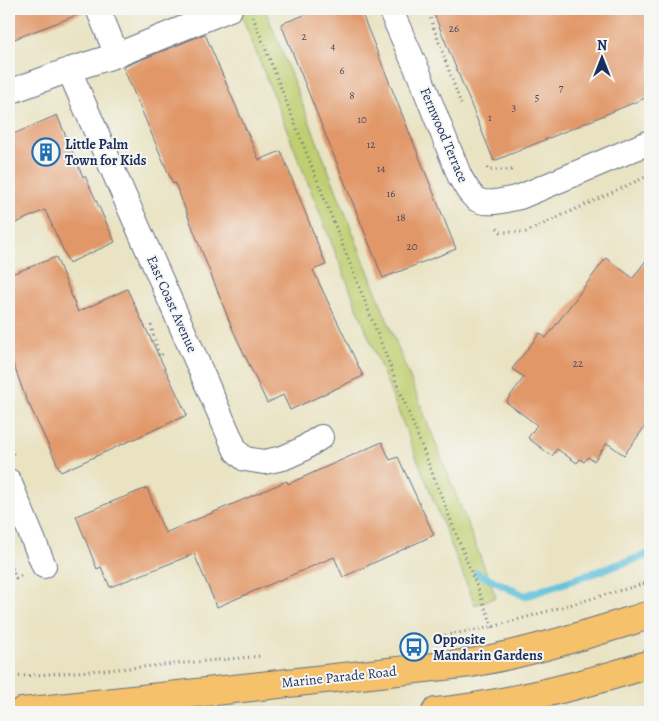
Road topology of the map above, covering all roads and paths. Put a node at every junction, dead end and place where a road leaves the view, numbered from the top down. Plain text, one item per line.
1 (98, 9) edge
2 (390, 9) edge
3 (428, 9) edge
4 (240, 10) edge
5 (117, 55) junction
6 (69, 70) junction
7 (9, 92) edge
8 (464, 111) dead end
9 (650, 142) edge
10 (484, 163) dead end
11 (519, 169) dead end
12 (650, 175) edge
13 (493, 226) dead end
14 (321, 436) dead end
15 (9, 481) edge
16 (44, 566) dead end
17 (650, 582) edge
18 (650, 615) edge
19 (492, 627) junction
20 (427, 638) dead end
21 (262, 656) dead end
22 (505, 657) junction
23 (650, 664) edge
24 (9, 677) edge
25 (22, 712) edge
26 (436, 712) edge

1 - 5 street
2 - 9 street, Fernwood Terrace
3 - 8 path
4 - 5 street
4 - 19 path
5 - 6 street
6 - 7 street
6 - 14 street, East Coast Avenue
10 - 11 path
12 - 13 path
15 - 16 street
17 - 19 path
18 - 22 main road, Marine Parade Road
19 - 20 path
19 - 22 path
21 - 24 path
22 - 25 main road, Marine Parade Road
23 - 26 main road

